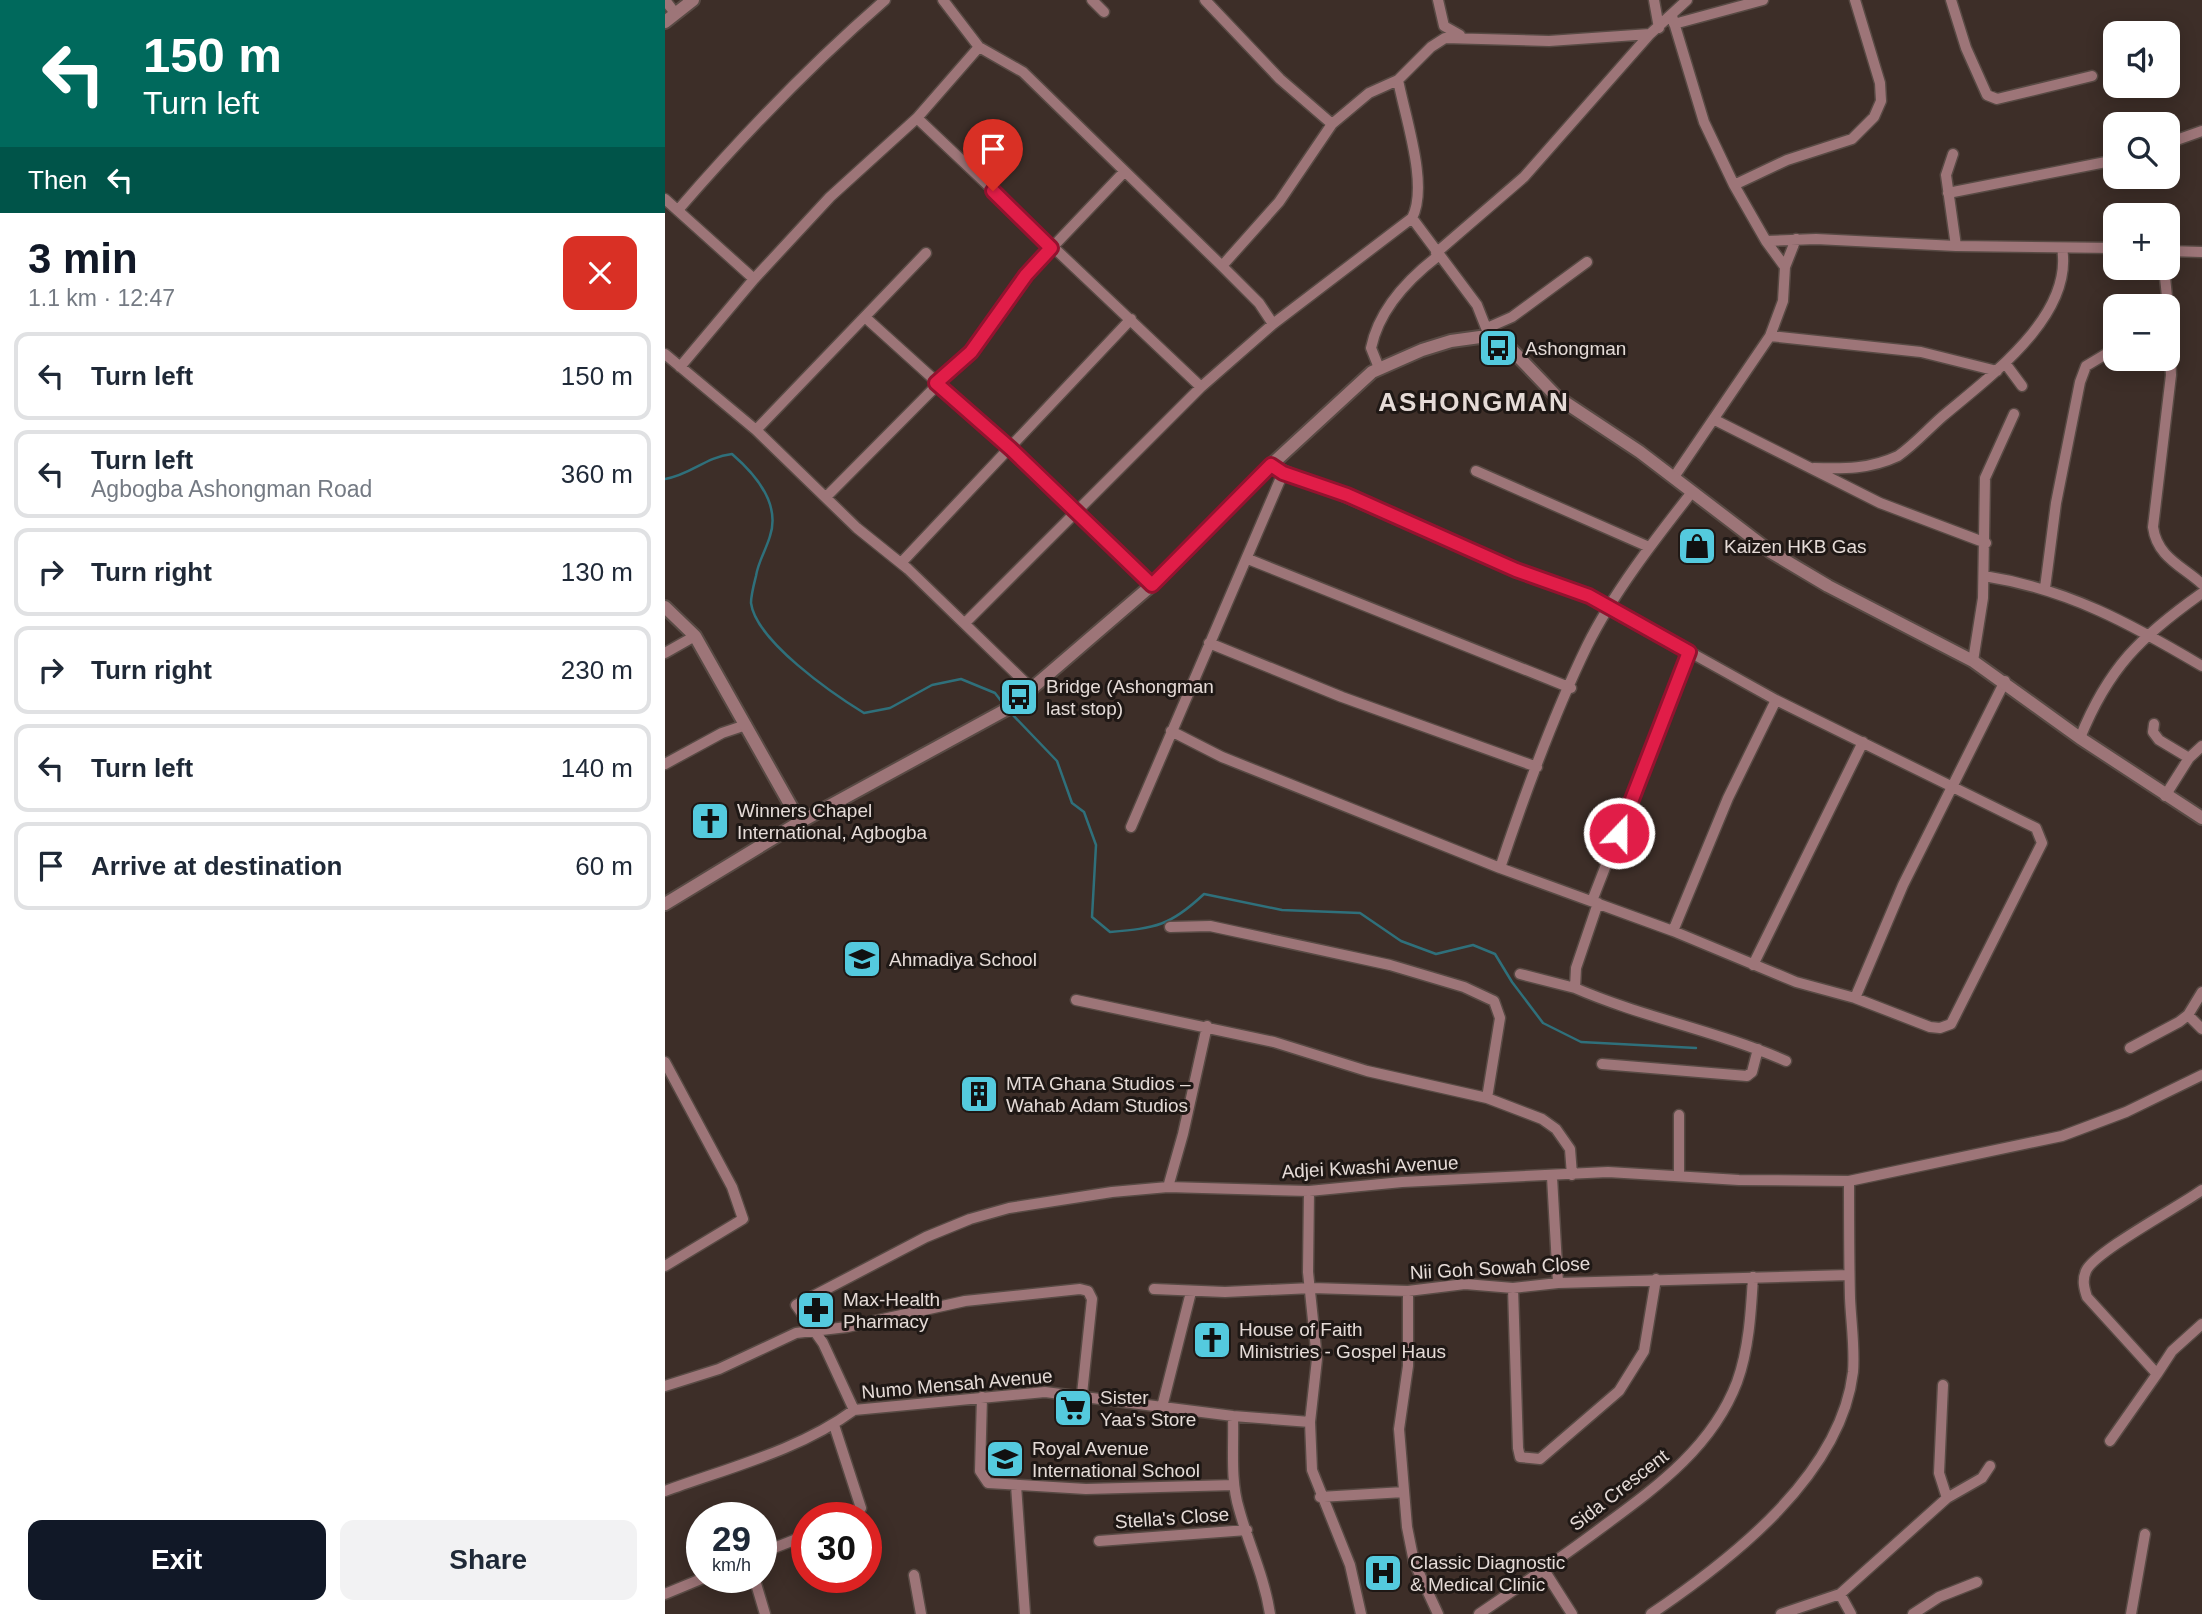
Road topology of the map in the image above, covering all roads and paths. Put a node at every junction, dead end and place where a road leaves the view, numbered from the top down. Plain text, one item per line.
1 (665, 0) edge
2 (693, 0) edge
3 (885, 0) edge
4 (943, 0) edge
5 (1092, 0) edge
6 (1205, 0) edge
7 (1438, 0) edge
8 (1654, 0) edge
9 (1687, 0) edge
10 (1763, 0) edge
11 (1855, 0) edge
12 (1951, 0) edge
13 (1104, 12) dead end
14 (675, 13) junction
15 (1673, 20) junction
16 (665, 22) edge
17 (1655, 31) junction
18 (1463, 36) junction
19 (979, 47) junction
20 (2092, 76) dead end
21 (1398, 80) junction
22 (917, 118) junction
23 (1332, 124) junction
24 (2202, 131) edge
25 (2180, 139) edge
26 (1953, 154) dead end
27 (2103, 163) edge
28 (1124, 172) junction
29 (1734, 185) junction
30 (1948, 193) junction
31 (665, 199) edge
32 (678, 210) junction
33 (1412, 218) junction
34 (1796, 239) junction
35 (1766, 242) junction
36 (1956, 246) junction
37 (1051, 248) junction
38 (2062, 248) junction
39 (2103, 248) edge
40 (2180, 251) edge
41 (2202, 252) edge
42 (926, 253) dead end
43 (1437, 254) junction
44 (1587, 262) dead end
45 (1222, 266) junction
46 (1785, 267) junction
47 (754, 279) junction
48 (866, 318) junction
49 (1131, 319) junction
50 (1273, 324) junction
51 (1489, 333) junction
52 (1770, 336) junction
53 (665, 354) edge
54 (2103, 356) edge
55 (2005, 363) junction
56 (680, 368) junction
57 (1379, 368) junction
58 (1997, 371) junction
59 (2170, 371) edge
60 (936, 383) junction
61 (2022, 386) dead end
62 (1201, 387) junction
63 (2014, 414) dead end
64 (1715, 420) junction
65 (756, 430) junction
66 (1011, 449) junction
67 (1271, 465) junction
68 (1814, 468) junction
69 (1476, 471) dead end
70 (1283, 473) junction
71 (1674, 477) junction
72 (1692, 492) junction
73 (826, 497) junction
74 (1078, 512) junction
75 (1986, 542) junction
76 (1649, 547) junction
77 (1248, 559) junction
78 (901, 562) junction
79 (1985, 576) junction
80 (2202, 584) edge
81 (1152, 585) junction
82 (2045, 588) junction
83 (2202, 593) edge
84 (665, 607) edge
85 (1611, 607) junction
86 (965, 623) junction
87 (2148, 634) junction
88 (695, 636) junction
89 (1209, 643) junction
90 (1689, 652) junction
91 (665, 653) edge
92 (1973, 661) junction
93 (2202, 666) edge
94 (2005, 681) junction
95 (1571, 688) junction
96 (1033, 691) junction
97 (1776, 700) junction
98 (2154, 724) dead end
99 (746, 725) junction
100 (1171, 732) junction
101 (2080, 738) junction
102 (1863, 742) junction
103 (2202, 746) edge
104 (2189, 758) junction
105 (665, 764) edge
106 (1537, 767) junction
107 (1951, 787) junction
108 (2165, 796) junction
109 (2202, 818) edge
110 (800, 821) junction
111 (1132, 827) dead end
112 (1500, 868) junction
113 (1595, 902) junction
114 (665, 904) edge
115 (1170, 927) dead end
116 (1673, 932) junction
117 (1753, 965) junction
118 (1520, 974) dead end
119 (1575, 988) junction
120 (2202, 992) edge
121 (1855, 998) junction
122 (1076, 1000) dead end
123 (2188, 1015) junction
124 (1207, 1026) junction
125 (2202, 1029) edge
126 (2130, 1048) dead end
127 (1758, 1049) junction
128 (1786, 1061) dead end
129 (665, 1062) edge
130 (1602, 1064) dead end
131 (2202, 1075) edge
132 (1486, 1098) junction
133 (1679, 1115) dead end
134 (1571, 1175) junction
135 (1679, 1175) junction
136 (1552, 1177) junction
137 (1849, 1181) junction
138 (1168, 1187) junction
139 (2202, 1190) edge
140 (1309, 1191) junction
141 (665, 1266) edge
142 (1849, 1275) junction
143 (1753, 1277) junction
144 (1656, 1279) junction
145 (1558, 1283) junction
146 (1312, 1288) junction
147 (1513, 1288) junction
148 (1153, 1289) dead end
149 (1408, 1291) junction
150 (1191, 1292) junction
151 (2202, 1324) edge
152 (813, 1332) junction
153 (2157, 1374) junction
154 (1943, 1385) dead end
155 (665, 1386) edge
156 (1082, 1394) junction
157 (982, 1397) junction
158 (1162, 1407) junction
159 (854, 1410) junction
160 (1233, 1416) junction
161 (1310, 1422) junction
162 (834, 1425) junction
163 (2110, 1441) dead end
164 (1990, 1466) dead end
165 (1016, 1485) junction
166 (1234, 1485) junction
167 (665, 1491) edge
168 (1403, 1492) junction
169 (1320, 1497) junction
170 (1947, 1498) junction
171 (860, 1502) edge
172 (1247, 1530) junction
173 (2145, 1534) dead end
174 (1099, 1541) dead end
175 (1544, 1570) junction
176 (914, 1575) dead end
177 (1977, 1582) dead end
178 (686, 1585) edge
179 (759, 1593) edge
180 (665, 1594) edge
181 (1840, 1594) junction
182 (765, 1614) edge
183 (921, 1614) edge
184 (1025, 1614) edge
185 (1270, 1614) edge
186 (1361, 1614) edge
187 (1438, 1614) edge
188 (1479, 1614) edge
189 (1573, 1614) edge
190 (1651, 1614) edge
191 (1781, 1614) edge
192 (1851, 1614) edge
193 (1913, 1614) edge
194 (2131, 1614) edge

1 - 14 street
2 - 14 street
3 - 32 street
4 - 19 street
5 - 13 street
6 - 23 street
7 - 18 street
8 - 17 street
9 - 15 street
10 - 15 street
11 - 29 street
12 - 20 street
14 - 16 street
15 - 17 street
15 - 29 street
17 - 18 street
17 - 43 street
18 - 21 street
19 - 22 street
19 - 28 street
21 - 23 street
21 - 33 street
22 - 37 street
22 - 47 street
23 - 45 street
24 - 25 street
26 - 30 street
27 - 30 street
28 - 37 street
28 - 45 street
29 - 35 street
30 - 36 street
31 - 32 street
32 - 47 street
33 - 43 street
33 - 50 street
34 - 35 street
34 - 36 street
34 - 46 street
35 - 46 street
36 - 38 street
37 - 49 street
37 - 60 street
38 - 39 street
38 - 55 street
40 - 41 street
42 - 48 street
43 - 51 street
43 - 57 street
44 - 51 street
45 - 50 street
46 - 52 street
47 - 56 street
48 - 60 street
48 - 65 street
49 - 62 street
49 - 66 street
50 - 62 street
51 - 57 street
51 - 71 street
52 - 58 street
52 - 64 street
53 - 56 street
54 - 82 street
55 - 58 street
55 - 61 street
56 - 65 street
57 - 67 street
58 - 68 street
59 - 80 street
60 - 66 street
60 - 73 street
62 - 74 street
63 - 75 street
64 - 68 street
64 - 71 street
65 - 73 street
66 - 74 street
66 - 78 street
67 - 70 street
67 - 81 street
68 - 75 street
69 - 76 street
70 - 77 street
70 - 85 street
71 - 72 street
72 - 76 street
72 - 92 street
73 - 78 street
74 - 81 street
74 - 86 street
75 - 79 street
76 - 85 street
77 - 89 street
77 - 95 street
78 - 86 street
79 - 82 street
79 - 92 street
81 - 96 street
82 - 87 street
83 - 87 street
84 - 88 street
85 - 90 street
85 - 95 street
86 - 96 street
87 - 93 street
87 - 101 street
88 - 91 street
88 - 99 street
89 - 100 street
89 - 106 street
90 - 97 street
90 - 113 street
92 - 94 street
94 - 101 street
94 - 107 street
95 - 106 street
96 - 110 street
97 - 102 street
97 - 116 street
98 - 104 street
99 - 105 street
99 - 110 street
100 - 111 street
100 - 112 street
101 - 108 street
102 - 107 street
102 - 117 street
103 - 104 street
104 - 108 street
106 - 112 street
107 - 121 street
107 - 121 street
108 - 109 street
110 - 114 street
112 - 113 street
113 - 116 street
113 - 119 street
115 - 132 street
116 - 117 street
117 - 121 street
118 - 119 street
119 - 127 street
120 - 123 street
122 - 124 street
123 - 125 street
123 - 126 street
124 - 132 street
124 - 138 street
127 - 128 street
127 - 130 street
129 - 141 street
131 - 137 street, Adjei Kwashi Avenue
132 - 134 street
133 - 135 street
134 - 135 street, Adjei Kwashi Avenue
134 - 136 street, Adjei Kwashi Avenue
135 - 137 street, Adjei Kwashi Avenue
136 - 140 street, Adjei Kwashi Avenue
136 - 145 street
137 - 142 street
138 - 140 street, Adjei Kwashi Avenue
138 - 152 street, Adjei Kwashi Avenue
139 - 153 street
140 - 146 street
142 - 143 street, Nii Goh Sowah Close
142 - 190 street
143 - 144 street, Nii Goh Sowah Close
143 - 175 street, Sida Crescent
144 - 145 street, Nii Goh Sowah Close
144 - 147 street
145 - 147 street, Nii Goh Sowah Close
146 - 149 street, Nii Goh Sowah Close
146 - 150 street, Nii Goh Sowah Close
146 - 161 street
147 - 149 street, Nii Goh Sowah Close
148 - 150 street, Nii Goh Sowah Close
149 - 168 street
150 - 158 street
151 - 153 street
152 - 155 street
152 - 156 street
152 - 159 street
153 - 163 street
154 - 170 street
156 - 157 street, Numo Mensah Avenue
156 - 158 street, Numo Mensah Avenue
157 - 159 street, Numo Mensah Avenue
157 - 165 street
158 - 160 street, Numo Mensah Avenue
159 - 162 street, Numo Mensah Avenue
160 - 161 street, Numo Mensah Avenue
160 - 166 street
161 - 169 street
162 - 167 street, Numo Mensah Avenue
162 - 171 street
164 - 170 street
165 - 166 street
165 - 184 street
166 - 172 street
168 - 169 street
168 - 187 street
169 - 186 street
170 - 181 street
172 - 174 street, Stella's Close
172 - 185 street
173 - 194 street
175 - 188 street, Sida Crescent
175 - 189 street
176 - 183 street
177 - 193 street
178 - 180 street
179 - 182 street
181 - 191 street
181 - 192 street

